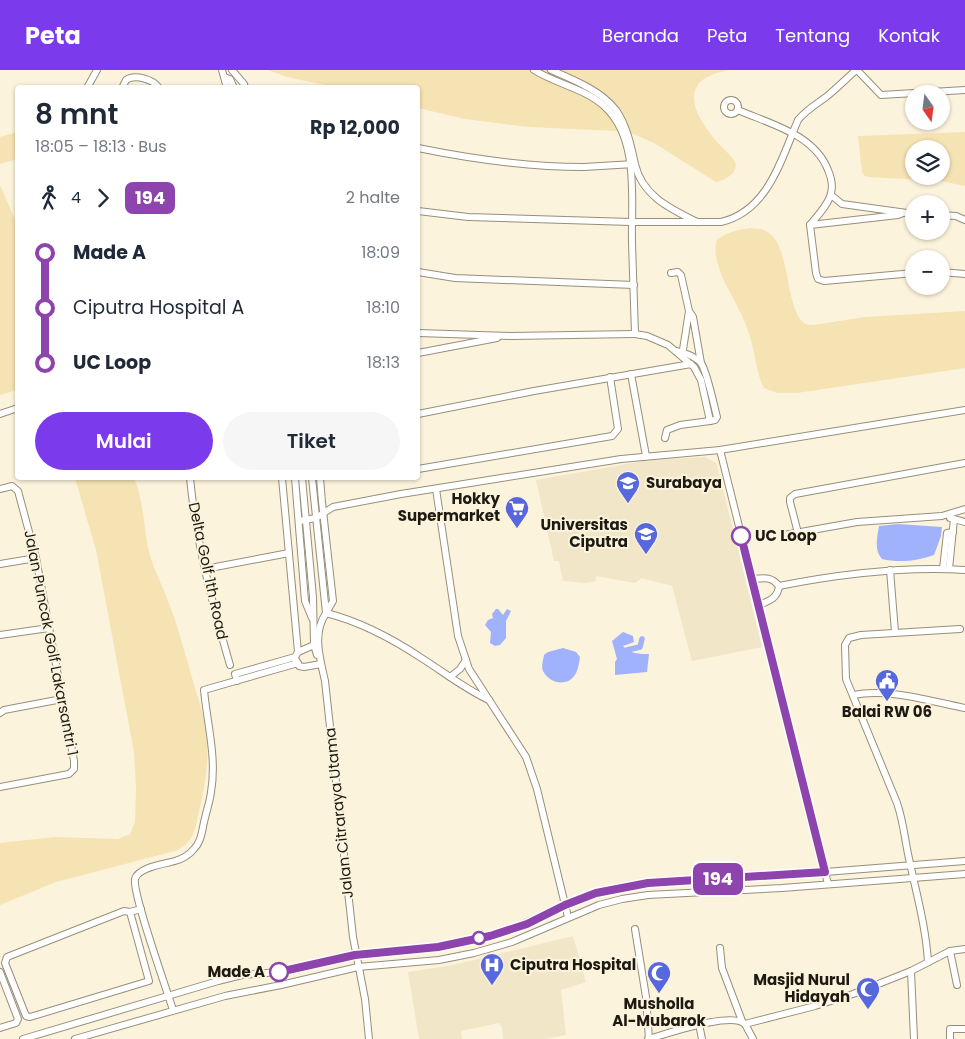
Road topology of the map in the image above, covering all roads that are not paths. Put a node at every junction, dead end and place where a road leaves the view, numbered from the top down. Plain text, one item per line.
1 (96, 70) edge
2 (232, 70) edge
3 (534, 70) edge
4 (551, 70) edge
5 (856, 70) edge
6 (223, 73) edge
7 (88, 85) edge
8 (124, 85) edge
9 (156, 85) edge
10 (232, 85) edge
11 (246, 85) edge
12 (965, 90) edge
13 (738, 110) dead end
14 (792, 134) junction
15 (420, 148) edge
16 (633, 164) junction
17 (831, 195) junction
18 (420, 211) edge
19 (903, 213) joint
20 (950, 216) edge
21 (965, 220) edge
22 (631, 222) junction
23 (698, 222) junction
24 (810, 225) junction
25 (420, 272) edge
26 (672, 273) dead end
27 (950, 273) edge
28 (905, 274) edge
29 (965, 274) edge
30 (634, 285) junction
31 (688, 311) junction
32 (420, 333) edge
33 (635, 334) junction
34 (510, 336) junction
35 (420, 353) edge
36 (680, 353) junction
37 (701, 363) junction
38 (691, 364) junction
39 (631, 374) junction
40 (610, 377) junction
41 (15, 409) edge
42 (965, 410) edge
43 (0, 414) edge
44 (420, 414) edge
45 (710, 421) junction
46 (665, 438) dead end
47 (720, 450) junction
48 (646, 456) junction
49 (965, 464) edge
50 (420, 469) edge
51 (190, 480) edge
52 (282, 480) edge
53 (295, 480) edge
54 (302, 480) edge
55 (312, 480) edge
56 (320, 480) edge
57 (0, 489) edge
58 (436, 489) junction
59 (313, 500) junction
60 (300, 501) junction
61 (322, 502) junction
62 (333, 507) junction
63 (965, 509) edge
64 (323, 514) junction
65 (942, 516) junction
66 (316, 518) junction
67 (954, 519) junction
68 (302, 520) junction
69 (965, 522) edge
70 (798, 533) junction
71 (784, 535) dead end
72 (289, 553) junction
73 (36, 558) junction
74 (0, 564) edge
75 (204, 569) junction
76 (946, 569) junction
77 (890, 570) junction
78 (965, 570) edge
79 (752, 579) junction
80 (779, 586) junction
81 (759, 605) junction
82 (326, 613) junction
83 (49, 628) junction
84 (960, 629) dead end
85 (895, 632) junction
86 (0, 636) edge
87 (314, 645) junction
88 (297, 657) junction
89 (466, 660) junction
90 (320, 661) junction
91 (230, 664) dead end
92 (450, 677) junction
93 (853, 694) junction
94 (62, 699) junction
95 (490, 701) junction
96 (965, 708) edge
97 (1, 710) edge
98 (0, 787) edge
99 (965, 861) edge
100 (910, 864) junction
101 (825, 872) junction
102 (965, 874) edge
103 (913, 877) junction
104 (828, 884) junction
105 (565, 905) junction
106 (141, 909) junction
107 (130, 912) junction
108 (568, 917) junction
109 (635, 929) dead end
110 (720, 948) dead end
111 (965, 949) edge
112 (950, 951) junction
113 (355, 955) junction
114 (928, 962) junction
115 (358, 967) junction
116 (911, 971) junction
117 (0, 972) edge
118 (957, 985) dead end
119 (169, 996) junction
120 (173, 1010) junction
121 (744, 1022) junction
122 (698, 1024) junction
123 (0, 1028) edge
124 (965, 1030) edge
125 (23, 1039) edge
126 (75, 1039) edge
127 (369, 1039) edge
128 (649, 1039) edge
129 (702, 1039) edge
130 (753, 1039) edge
131 (914, 1039) edge
132 (950, 1039) edge

1 - 7 street
2 - 11 street
3 - 16 street
4 - 16 street
5 - 12 street
5 - 14 street
6 - 10 street
8 - 9 street
13 - 14 street
14 - 17 street
14 - 23 street
15 - 16 street
16 - 22 street
16 - 23 street
17 - 19 street
17 - 24 street
18 - 22 street
19 - 24 street
20 - 21 street
22 - 23 street
22 - 30 street
24 - 28 street
25 - 30 street
26 - 31 street
27 - 29 street
30 - 33 street
31 - 36 street
31 - 37 street
32 - 34 street
33 - 34 street
33 - 36 street
34 - 35 street
36 - 37 street
36 - 38 street
37 - 45 street
38 - 39 street
38 - 45 street
39 - 40 street
39 - 48 street
40 - 44 street
40 - 50 street
41 - 43 street
42 - 47 street
45 - 46 street
47 - 48 street
47 - 79 street
48 - 58 street
49 - 70 street
51 - 75 street, Delta Golf 1th Road
52 - 72 street
53 - 60 street, Jalan Citraraya Utama
54 - 60 street, Jalan Citraraya Utama
55 - 59 street, Jalan Citraraya Utama
56 - 61 street, Jalan Citraraya Utama
57 - 73 street, Jalan Puncak Golf Lakarsantri 1
58 - 62 street
58 - 89 street
59 - 60 street
59 - 61 street
59 - 66 street, Jalan Citraraya Utama
60 - 68 street, Jalan Citraraya Utama
61 - 62 street
61 - 64 street, Jalan Citraraya Utama
62 - 64 street
63 - 65 street
64 - 66 street
64 - 82 street, Jalan Citraraya Utama
65 - 67 street
65 - 70 street
66 - 68 street
66 - 82 street, Jalan Citraraya Utama
67 - 69 street
67 - 76 street
68 - 87 street, Jalan Citraraya Utama
70 - 71 street
72 - 75 street
72 - 88 street
73 - 74 street
73 - 83 street, Jalan Puncak Golf Lakarsantri 1
75 - 91 street, Delta Golf 1th Road
76 - 77 street
76 - 78 street
77 - 80 street
77 - 85 street
79 - 80 street
79 - 81 street
80 - 81 street
81 - 101 street
82 - 90 street, Jalan Citraraya Utama
82 - 92 street
83 - 86 street
83 - 94 street, Jalan Puncak Golf Lakarsantri 1
84 - 85 street
85 - 93 street
87 - 88 street
87 - 90 street, Jalan Citraraya Utama
88 - 90 street
88 - 106 street
89 - 92 street
89 - 95 street
90 - 113 street, Jalan Citraraya Utama
92 - 95 street
93 - 96 street
93 - 100 street
94 - 97 street
94 - 98 street, Jalan Puncak Golf Lakarsantri 1
95 - 105 street
99 - 100 street
100 - 101 street
100 - 103 street
101 - 104 street
101 - 105 street
102 - 103 street
103 - 104 street
103 - 114 street
104 - 108 street
105 - 108 street
105 - 113 street
106 - 107 street
106 - 119 street
107 - 107 street
108 - 115 street
109 - 128 street
110 - 121 street
111 - 112 street
112 - 114 street
112 - 118 street
113 - 115 street, Jalan Citraraya Utama
113 - 119 street
114 - 116 street
115 - 120 street
115 - 127 street, Jalan Citraraya Utama
116 - 121 street
116 - 131 street
117 - 123 street
119 - 120 street
119 - 125 street
120 - 126 street
121 - 122 street
121 - 130 street
122 - 128 street
122 - 129 street
124 - 132 street

